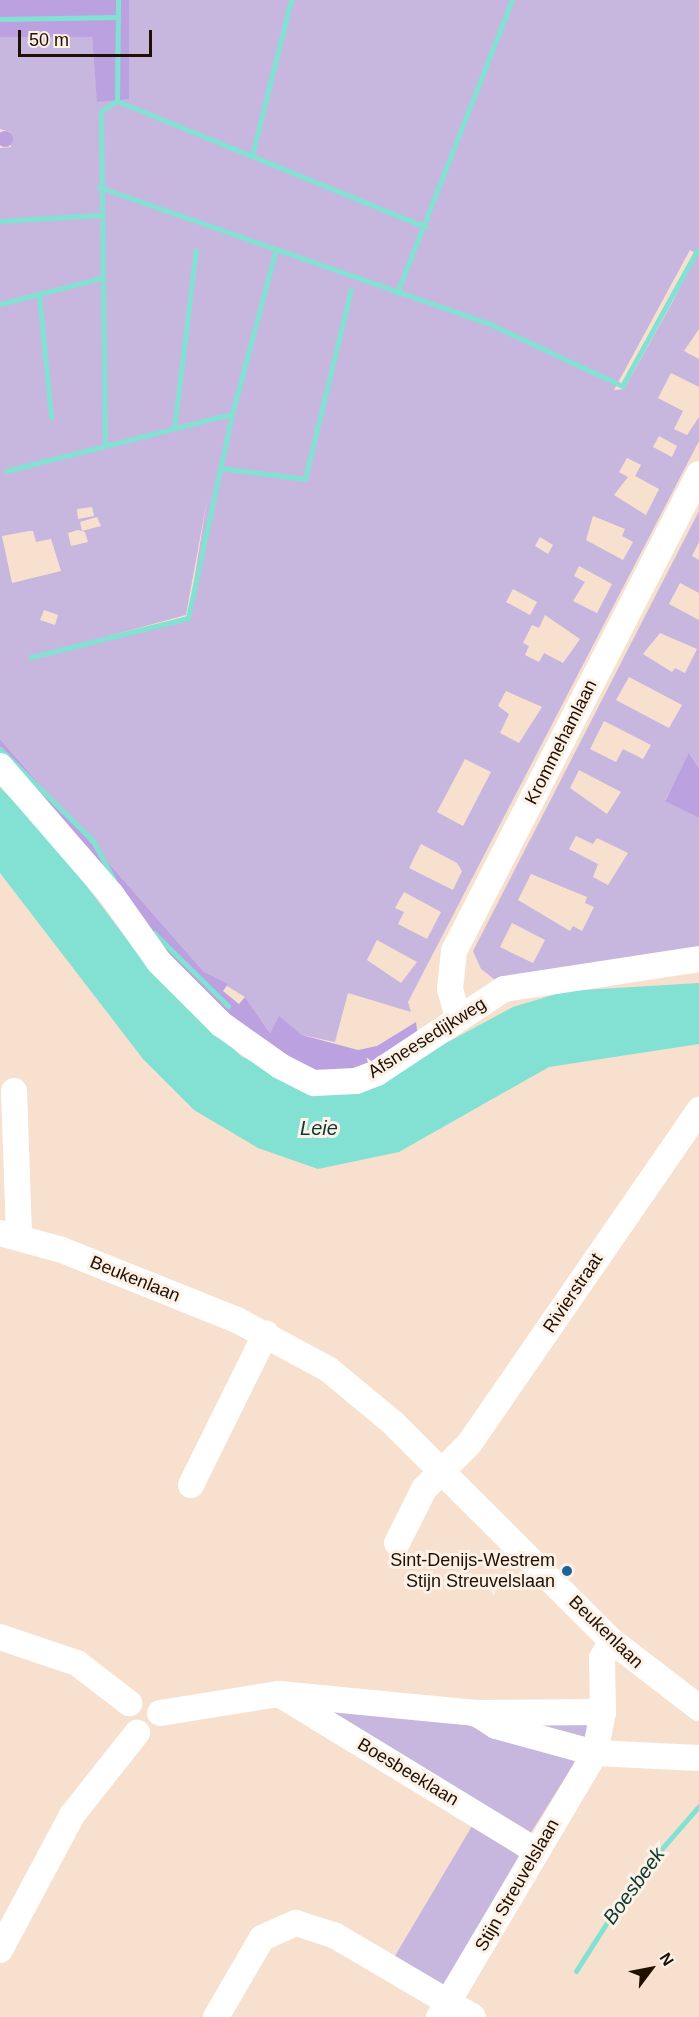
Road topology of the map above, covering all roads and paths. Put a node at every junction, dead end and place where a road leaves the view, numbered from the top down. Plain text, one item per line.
1 (699, 474) edge
2 (0, 766) edge
3 (699, 959) edge
4 (458, 1017) junction
5 (14, 1091) dead end
6 (699, 1110) edge
7 (9, 1235) edge
8 (266, 1333) junction
9 (442, 1472) junction
10 (191, 1485) dead end
11 (397, 1543) dead end
12 (0, 1637) edge
13 (612, 1641) junction
14 (279, 1694) junction
15 (129, 1703) junction
16 (699, 1708) edge
17 (603, 1712) junction
18 (160, 1713) junction
19 (476, 1713) junction
20 (137, 1733) junction
21 (595, 1754) junction
22 (699, 1758) edge
23 (536, 1851) junction
24 (0, 1950) edge
25 (444, 2010) edge
26 (216, 2017) edge
27 (472, 2017) edge

1 - 4 street, Krommehamlaan
2 - 4 street, Afsneesedijkweg
3 - 4 street, Afsneesedijkweg
5 - 7 street
6 - 9 street, Rivierstraat
7 - 8 street, Beukenlaan
8 - 9 street, Beukenlaan
8 - 10 street
9 - 11 street
9 - 13 street, Beukenlaan
12 - 15 street
13 - 16 street, Beukenlaan
13 - 17 street
14 - 18 street
14 - 19 street
14 - 23 street, Boesbeeklaan
15 - 18 street
15 - 20 street
17 - 19 street
17 - 21 street
18 - 20 street
19 - 21 street
20 - 24 street
21 - 22 street
21 - 23 street, Stijn Streuvelslaan
23 - 25 street, Stijn Streuvelslaan
25 - 26 street
25 - 27 street

